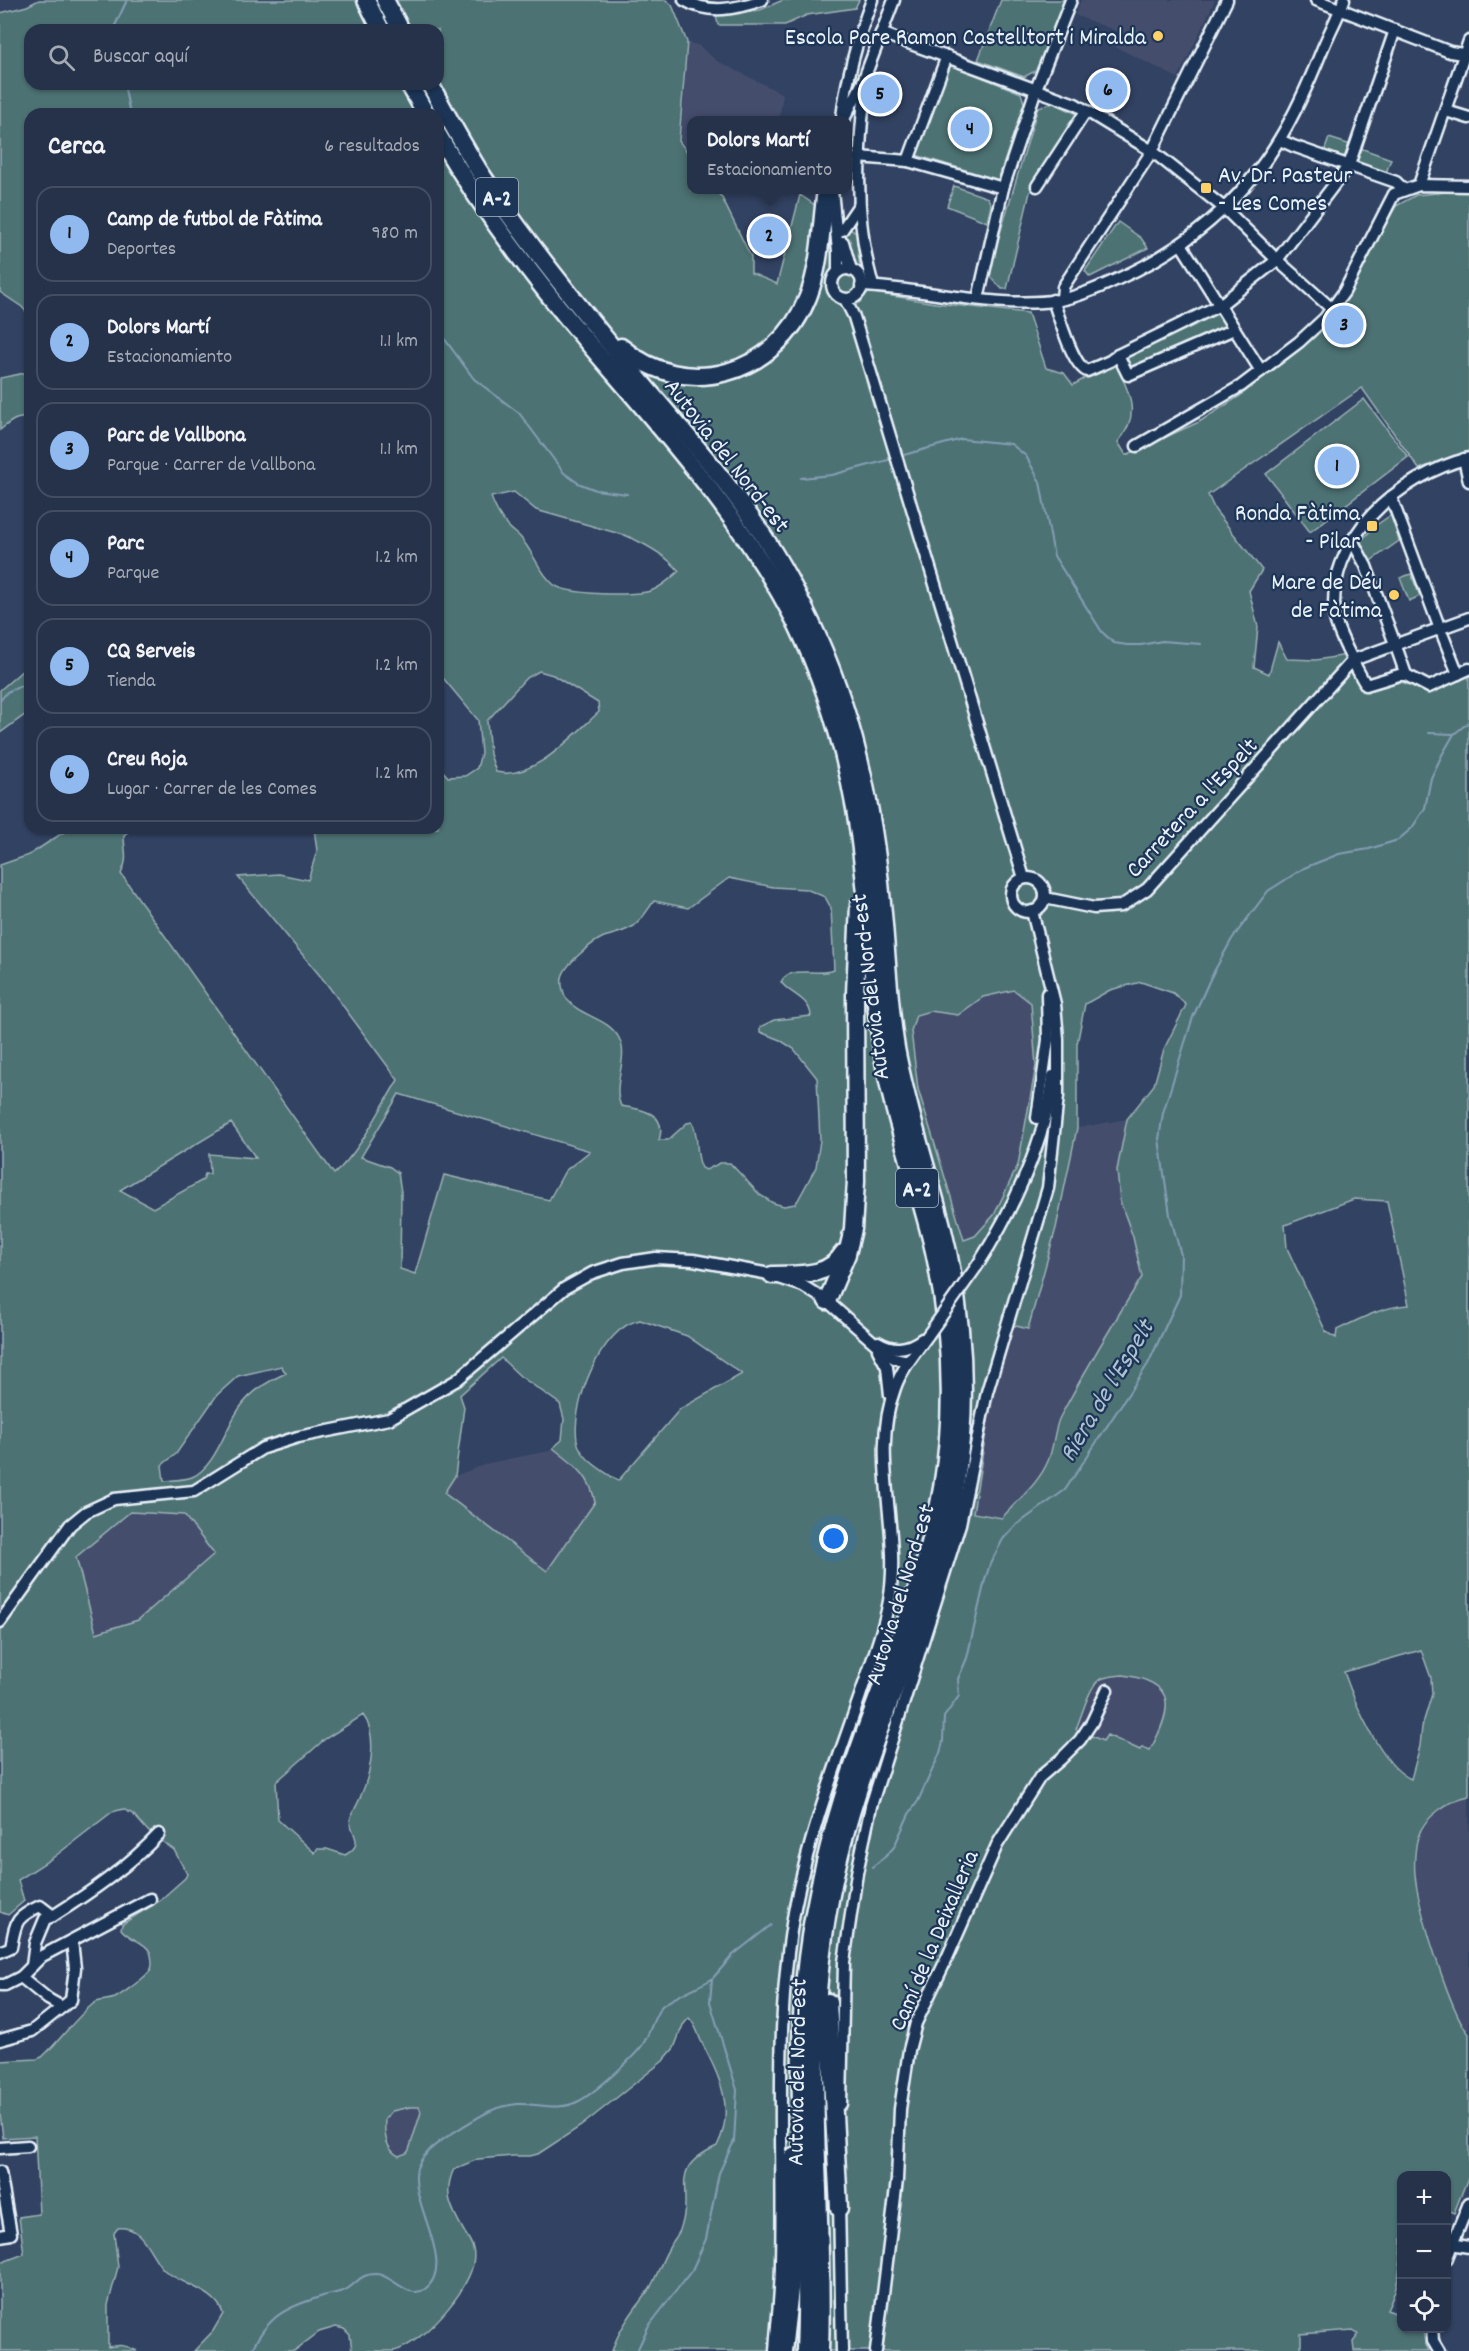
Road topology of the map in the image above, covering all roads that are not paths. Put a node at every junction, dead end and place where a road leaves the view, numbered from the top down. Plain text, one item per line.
1 (366, 0) edge
2 (385, 0) edge
3 (684, 0) edge
4 (762, 0) edge
5 (865, 0) edge
6 (872, 0) edge
7 (894, 0) edge
8 (1071, 0) edge
9 (1227, 0) edge
10 (1316, 0) edge
11 (1342, 5) edge
12 (378, 24) edge
13 (397, 24) edge
14 (1395, 30) junction
15 (881, 33) junction
16 (1469, 41) edge
17 (1467, 55) edge
18 (948, 57) junction
19 (867, 74) junction
20 (1036, 89) junction
21 (412, 90) edge
22 (433, 90) edge
23 (423, 108) edge
24 (444, 108) edge
25 (444, 109) edge
26 (1086, 111) junction
27 (1446, 111) junction
28 (837, 116) edge
29 (843, 116) edge
30 (844, 116) edge
31 (1469, 118) edge
32 (1280, 140) junction
33 (444, 145) edge
34 (1152, 151) junction
35 (858, 157) junction
36 (908, 161) junction
37 (1349, 165) junction
38 (1419, 185) junction
39 (1037, 186) dead end
40 (1469, 186) edge
41 (1003, 188) junction
42 (1404, 190) junction
43 (825, 194) edge
44 (832, 194) edge
45 (838, 194) edge
46 (859, 206) junction
47 (1224, 208) junction
48 (842, 230) junction
49 (1181, 244) junction
50 (1277, 260) junction
51 (851, 270) junction
52 (838, 272) junction
53 (861, 285) junction
54 (873, 286) junction
55 (850, 298) junction
56 (978, 299) junction
57 (1057, 300) junction
58 (577, 303) junction
59 (1220, 305) junction
60 (1332, 309) junction
61 (1234, 328) junction
62 (1118, 355) junction
63 (1261, 371) junction
64 (1137, 446) dead end
65 (1467, 459) edge
66 (1469, 481) edge
67 (1391, 497) junction
68 (1352, 540) junction
69 (1469, 618) edge
70 (1442, 632) junction
71 (1397, 648) junction
72 (1353, 660) junction
73 (1469, 669) edge
74 (1458, 674) junction
75 (1406, 675) junction
76 (864, 868) junction
77 (1024, 878) junction
78 (1045, 898) junction
79 (1032, 911) junction
80 (1046, 963) junction
81 (1055, 1010) junction
82 (1027, 1166) junction
83 (851, 1236) junction
84 (772, 1275) junction
85 (827, 1301) junction
86 (928, 1335) junction
87 (870, 1337) junction
88 (908, 1362) junction
89 (890, 1402) junction
90 (0, 1622) edge
91 (1107, 1690) dead end
92 (159, 1834) dead end
93 (836, 1872) junction
94 (150, 1899) dead end
95 (53, 1916) junction
96 (72, 1941) junction
97 (0, 1952) edge
98 (32, 1966) junction
99 (21, 1977) junction
100 (0, 1984) edge
101 (62, 2007) junction
102 (802, 2027) junction
103 (0, 2040) edge
104 (28, 2146) dead end
105 (0, 2148) edge
106 (0, 2172) edge
107 (1469, 2203) edge
108 (839, 2208) junction
109 (6, 2235) edge
110 (1451, 2244) joint
111 (1469, 2247) edge
112 (1432, 2333) edge
113 (775, 2351) edge
114 (783, 2351) edge
115 (804, 2351) edge
116 (820, 2351) edge
117 (842, 2351) edge
118 (876, 2351) edge
119 (1439, 2351) edge

1 - 12 highway
2 - 13 highway
3 - 4 street
5 - 28 street
6 - 29 street
7 - 15 street
8 - 20 street
9 - 34 street
10 - 11 street
11 - 14 street
11 - 32 street
14 - 17 street
14 - 37 street
15 - 18 street
15 - 19 street
16 - 17 street
17 - 27 street
18 - 20 street
18 - 36 street
19 - 30 street
19 - 35 street
20 - 26 street
20 - 41 street
21 - 23 highway
22 - 24 highway, Autovia del Nord-est / A-2
25 - 58 highway, Autovia del Nord-est / A-2
26 - 34 street
26 - 39 street
27 - 31 street
27 - 38 street
32 - 37 street
32 - 47 street
33 - 76 highway, Autovia del Nord-est / A-2
34 - 47 street
34 - 57 street
35 - 36 street
35 - 46 street
36 - 41 street
37 - 42 street
37 - 50 street
38 - 40 street
38 - 42 street
41 - 56 street
42 - 60 street
43 - 58 highway
44 - 52 street
45 - 48 street
46 - 48 street
46 - 54 street
47 - 49 street
47 - 50 street
48 - 51 street
49 - 57 street
49 - 59 street
50 - 59 street
50 - 60 street
51 - 52 street
51 - 53 street
52 - 55 street
53 - 54 street
53 - 55 street
54 - 56 street
55 - 77 street
56 - 57 street
57 - 62 street
58 - 93 highway, Autovia del Nord-est / A-2
59 - 61 street
59 - 62 street
60 - 63 street
61 - 62 street
61 - 63 street
63 - 64 street
65 - 66 street
65 - 67 street
67 - 68 street
67 - 70 street
68 - 71 street
68 - 72 street
69 - 70 street
70 - 71 street
70 - 74 street
71 - 72 street
71 - 75 street
72 - 75 street
72 - 78 street, Carretera a l'Espelt
73 - 74 street
74 - 75 street
76 - 83 highway
76 - 102 highway, Autovia del Nord-est / A-2
77 - 78 street
77 - 79 street
78 - 79 street
79 - 80 street
80 - 81 street
80 - 82 street
81 - 82 street
81 - 108 street
82 - 86 street, bridge
83 - 84 highway
83 - 85 highway
84 - 85 street
84 - 90 street
85 - 87 street
86 - 87 street
86 - 88 street
87 - 88 street
87 - 89 street
88 - 89 street
89 - 113 street
91 - 118 street, Camí de la Deixalleria
92 - 95 street
93 - 108 highway
93 - 116 highway, Autovia del Nord-est / A-2
94 - 96 street
95 - 97 street
95 - 98 street
96 - 98 street
96 - 101 street
98 - 99 street
99 - 100 street
99 - 101 street
101 - 103 street
102 - 114 highway
102 - 115 highway, Autovia del Nord-est / A-2
104 - 105 street
106 - 109 street
107 - 110 street
108 - 117 street
110 - 111 street
112 - 119 street

